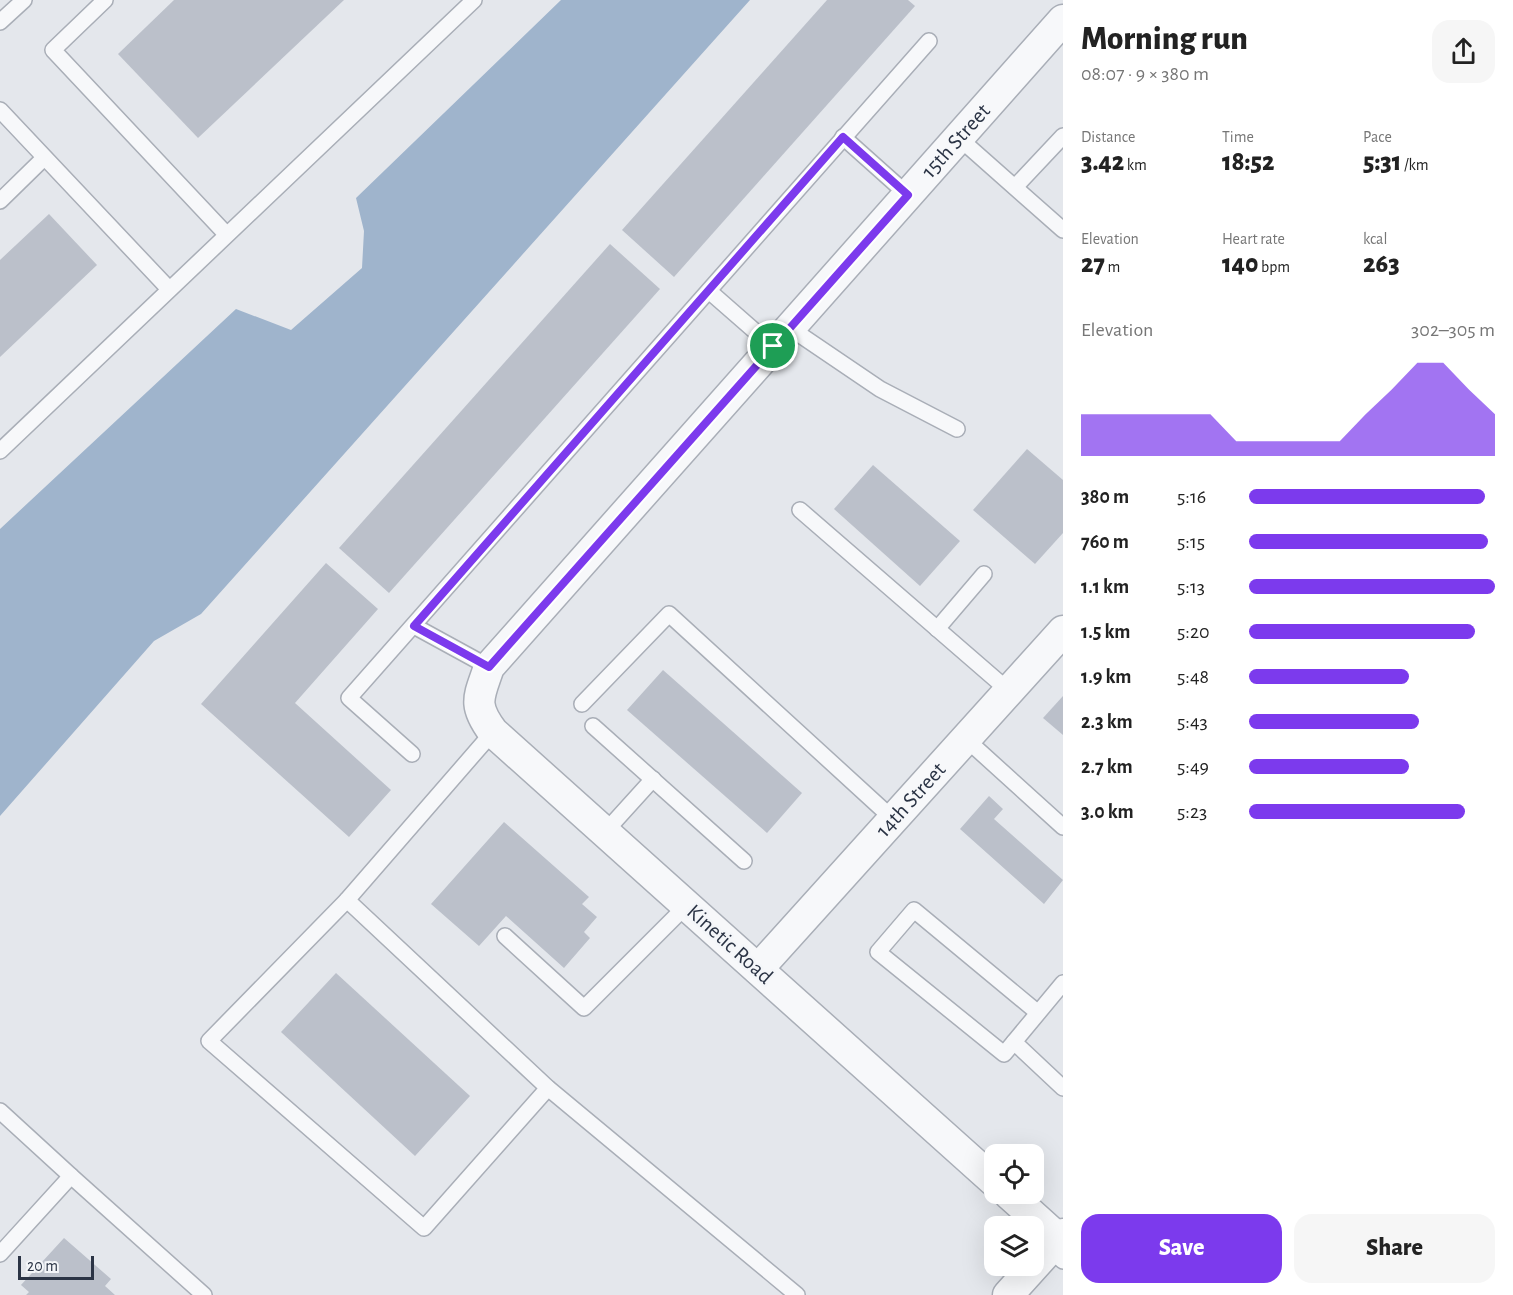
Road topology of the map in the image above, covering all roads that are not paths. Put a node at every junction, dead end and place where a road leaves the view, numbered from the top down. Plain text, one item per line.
1 (24, 0) edge
2 (105, 0) edge
3 (474, 0) edge
4 (1063, 20) edge
5 (0, 22) edge
6 (929, 41) dead end
7 (0, 110) edge
8 (1063, 136) edge
9 (843, 137) junction
10 (958, 138) junction
11 (44, 158) junction
12 (1015, 187) junction
13 (908, 195) junction
14 (0, 201) edge
15 (1063, 230) edge
16 (226, 234) junction
17 (169, 289) junction
18 (709, 291) junction
19 (782, 337) junction
20 (957, 429) dead end
21 (0, 451) edge
22 (800, 510) dead end
23 (984, 574) dead end
24 (414, 626) junction
25 (937, 629) junction
26 (1063, 631) edge
27 (489, 667) junction
28 (1009, 691) junction
29 (478, 699) joint
30 (582, 704) dead end
31 (593, 726) dead end
32 (493, 732) junction
33 (966, 739) junction
34 (412, 754) dead end
35 (653, 779) junction
36 (893, 819) junction
37 (1063, 826) edge
38 (605, 832) junction
39 (744, 861) dead end
40 (347, 900) junction
41 (687, 905) junction
42 (505, 936) dead end
43 (758, 969) junction
44 (1063, 983) edge
45 (1038, 1012) junction
46 (1014, 1042) junction
47 (548, 1088) junction
48 (1063, 1088) edge
49 (0, 1111) edge
50 (984, 1172) edge
51 (71, 1176) junction
52 (1019, 1204) edge
53 (1059, 1246) edge
54 (0, 1254) edge
55 (204, 1295) edge
56 (797, 1295) edge
57 (1008, 1295) edge

1 - 5 lane
2 - 16 lane
3 - 16 lane
4 - 10 street, 15th Street
6 - 9 lane
7 - 11 lane
8 - 12 lane
9 - 13 lane
9 - 18 lane
10 - 12 lane
10 - 13 street, 15th Street
11 - 14 lane
11 - 17 lane
12 - 15 lane
13 - 19 street, 15th Street
16 - 17 lane
17 - 21 lane
18 - 19 lane
18 - 24 lane
19 - 20 lane
19 - 27 street, 15th Street
22 - 25 lane
23 - 25 lane
24 - 27 lane
24 - 34 lane
25 - 28 lane
26 - 28 street, 14th Street
27 - 29 street, 15th Street
28 - 33 street, 14th Street
29 - 32 street, Kinetic Road
30 - 36 lane
31 - 35 lane
32 - 38 street, Kinetic Road
32 - 40 lane
33 - 36 street, 14th Street
33 - 37 lane
35 - 38 lane
35 - 39 lane
36 - 43 street, 14th Street
38 - 41 street, Kinetic Road
40 - 47 lane
40 - 47 lane
41 - 42 lane
41 - 43 street, Kinetic Road
43 - 50 street, Kinetic Road
44 - 45 lane
45 - 46 lane
45 - 46 lane
46 - 48 lane
47 - 56 lane
49 - 51 lane
51 - 54 lane
51 - 55 lane
52 - 53 street
53 - 57 street

